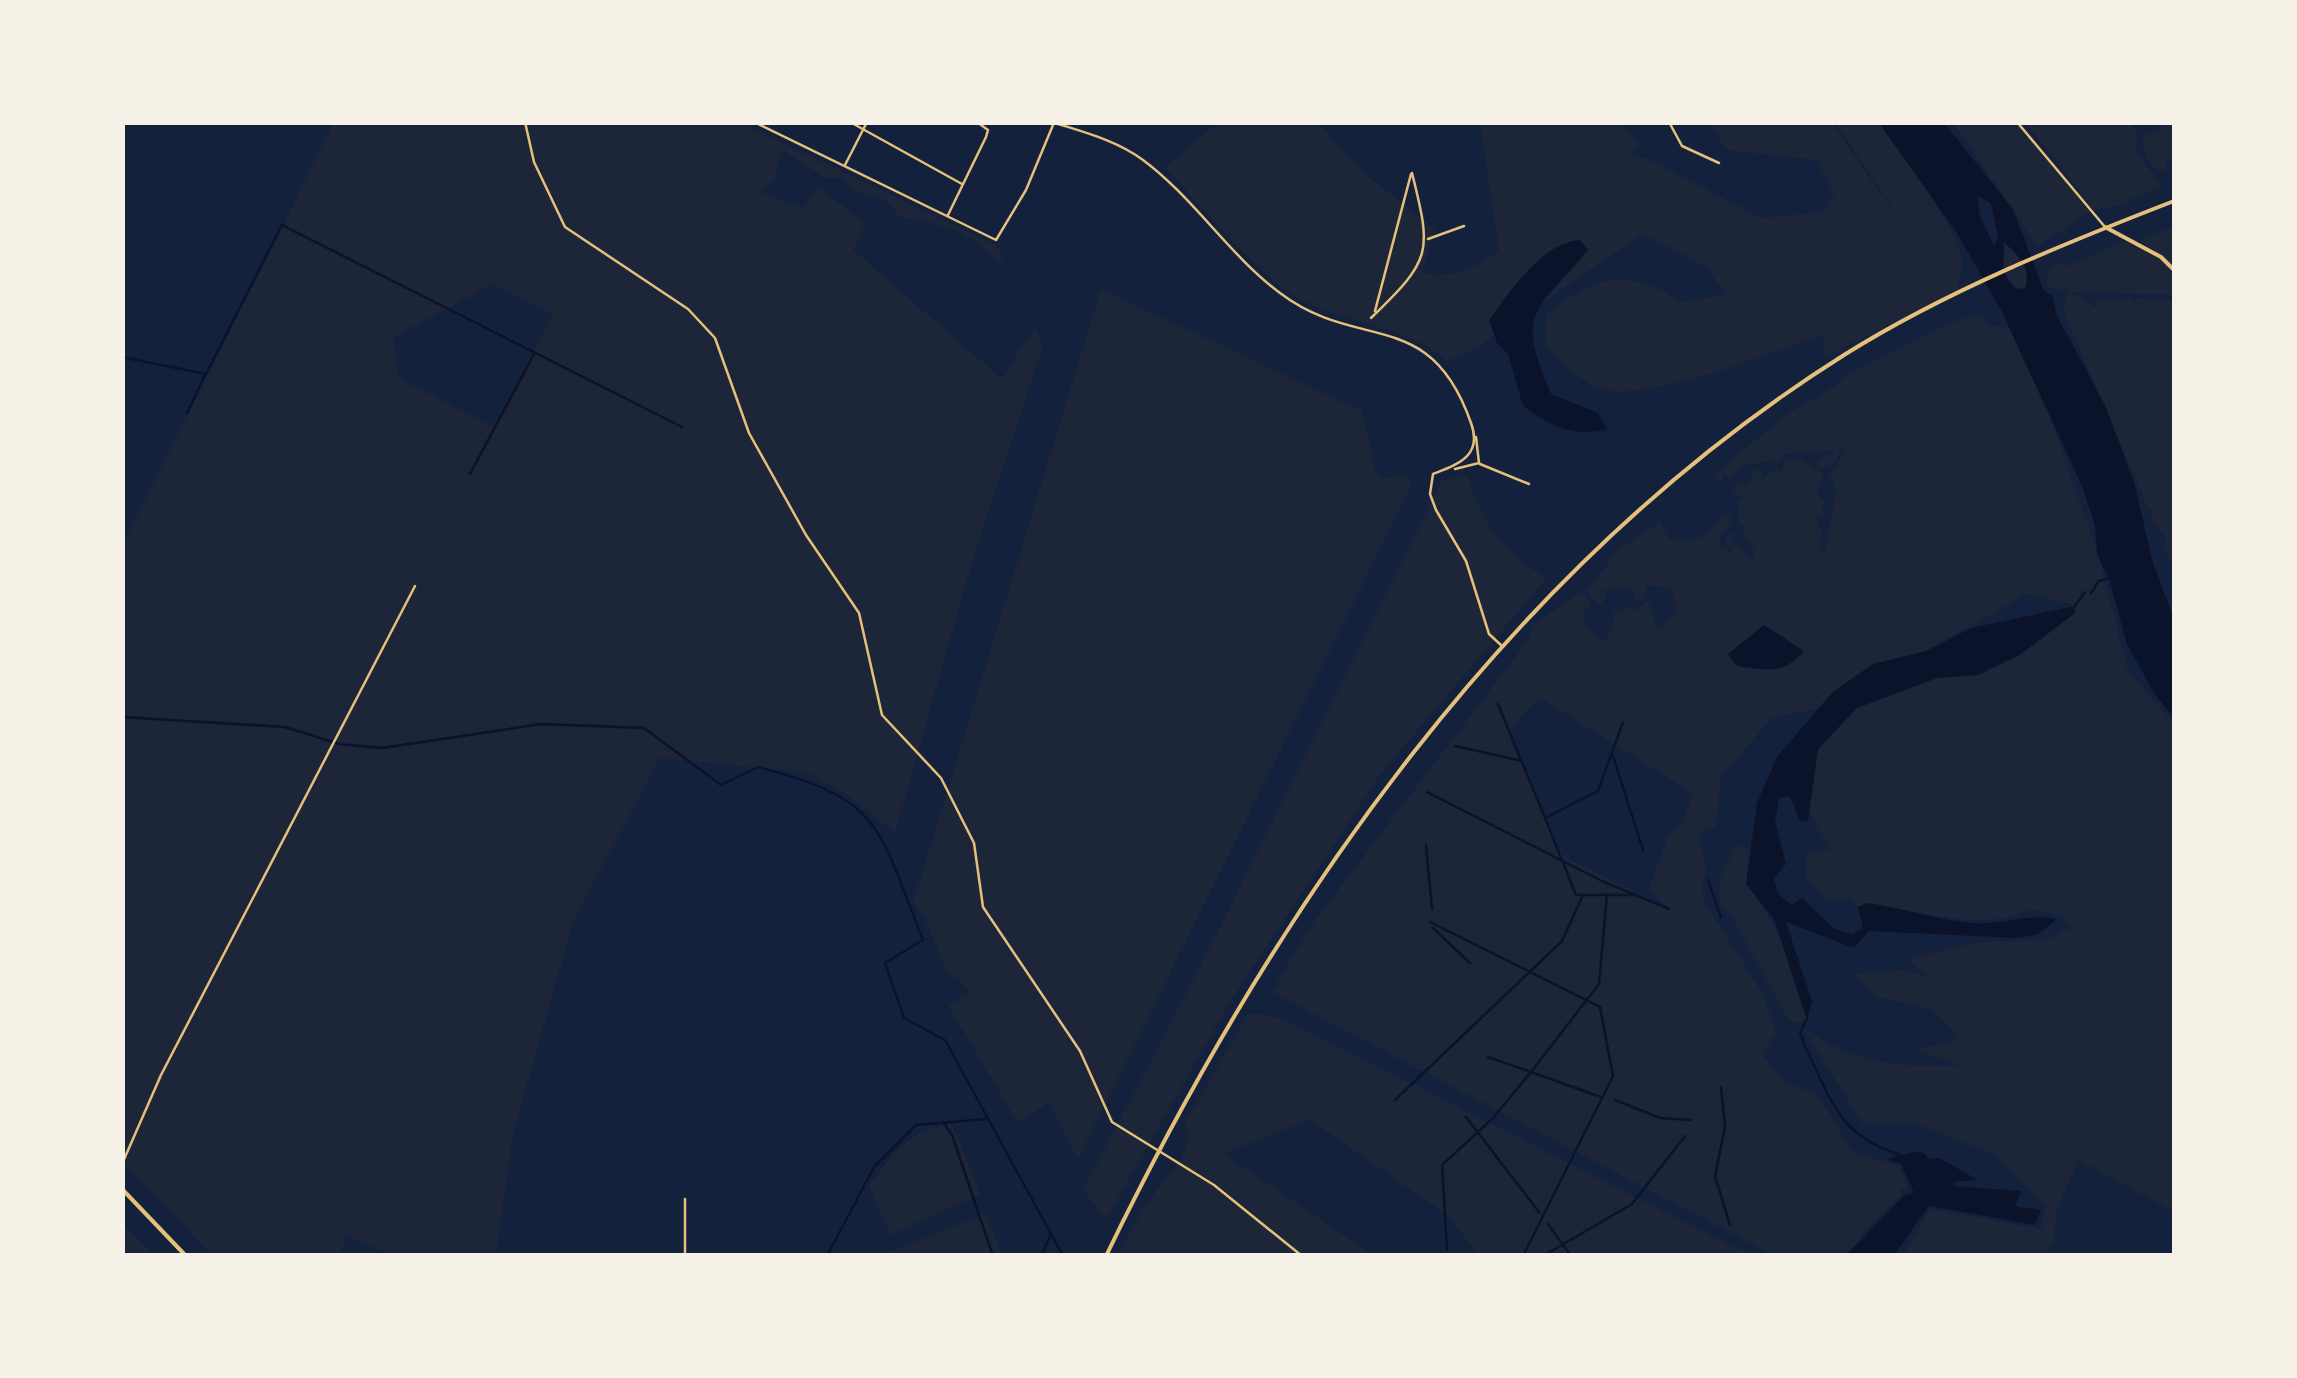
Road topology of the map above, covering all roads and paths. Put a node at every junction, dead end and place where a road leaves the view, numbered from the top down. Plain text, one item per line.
1 (525, 122) edge
2 (754, 122) edge
3 (850, 122) edge
4 (867, 122) edge
5 (977, 122) edge
6 (1669, 122) edge
7 (2017, 122) edge
8 (1052, 123) edge
9 (763, 124) edge
10 (1067, 125) edge
11 (864, 130) junction
12 (1719, 163) dead end
13 (844, 166) junction
14 (962, 184) junction
15 (2174, 200) edge
16 (947, 216) junction
17 (1464, 226) dead end
18 (2106, 228) junction
19 (1426, 240) junction
20 (2174, 270) edge
21 (1371, 318) junction
22 (1363, 329) junction
23 (1476, 435) junction
24 (1479, 463) junction
25 (1453, 469) junction
26 (1529, 484) dead end
27 (414, 586) dead end
28 (1504, 648) junction
29 (1158, 1150) junction
30 (122, 1164) edge
31 (122, 1189) edge
32 (685, 1199) dead end
33 (186, 1256) edge
34 (685, 1256) edge
35 (1106, 1256) edge
36 (1302, 1256) edge

1 - 29 street
2 - 9 street
3 - 11 street
4 - 11 street
5 - 14 street
6 - 12 street
7 - 18 street
8 - 10 street
8 - 16 street
9 - 13 street
10 - 22 street
11 - 13 street
11 - 14 street
13 - 16 street
14 - 16 street
15 - 18 main road
17 - 19 street
18 - 20 main road
18 - 28 main road
19 - 21 street
19 - 21 street
21 - 22 street
22 - 23 street
23 - 24 street
23 - 25 street
24 - 25 street
24 - 26 street
25 - 28 street
27 - 30 street
28 - 29 main road
29 - 35 main road
29 - 36 street
31 - 33 main road
32 - 34 street

